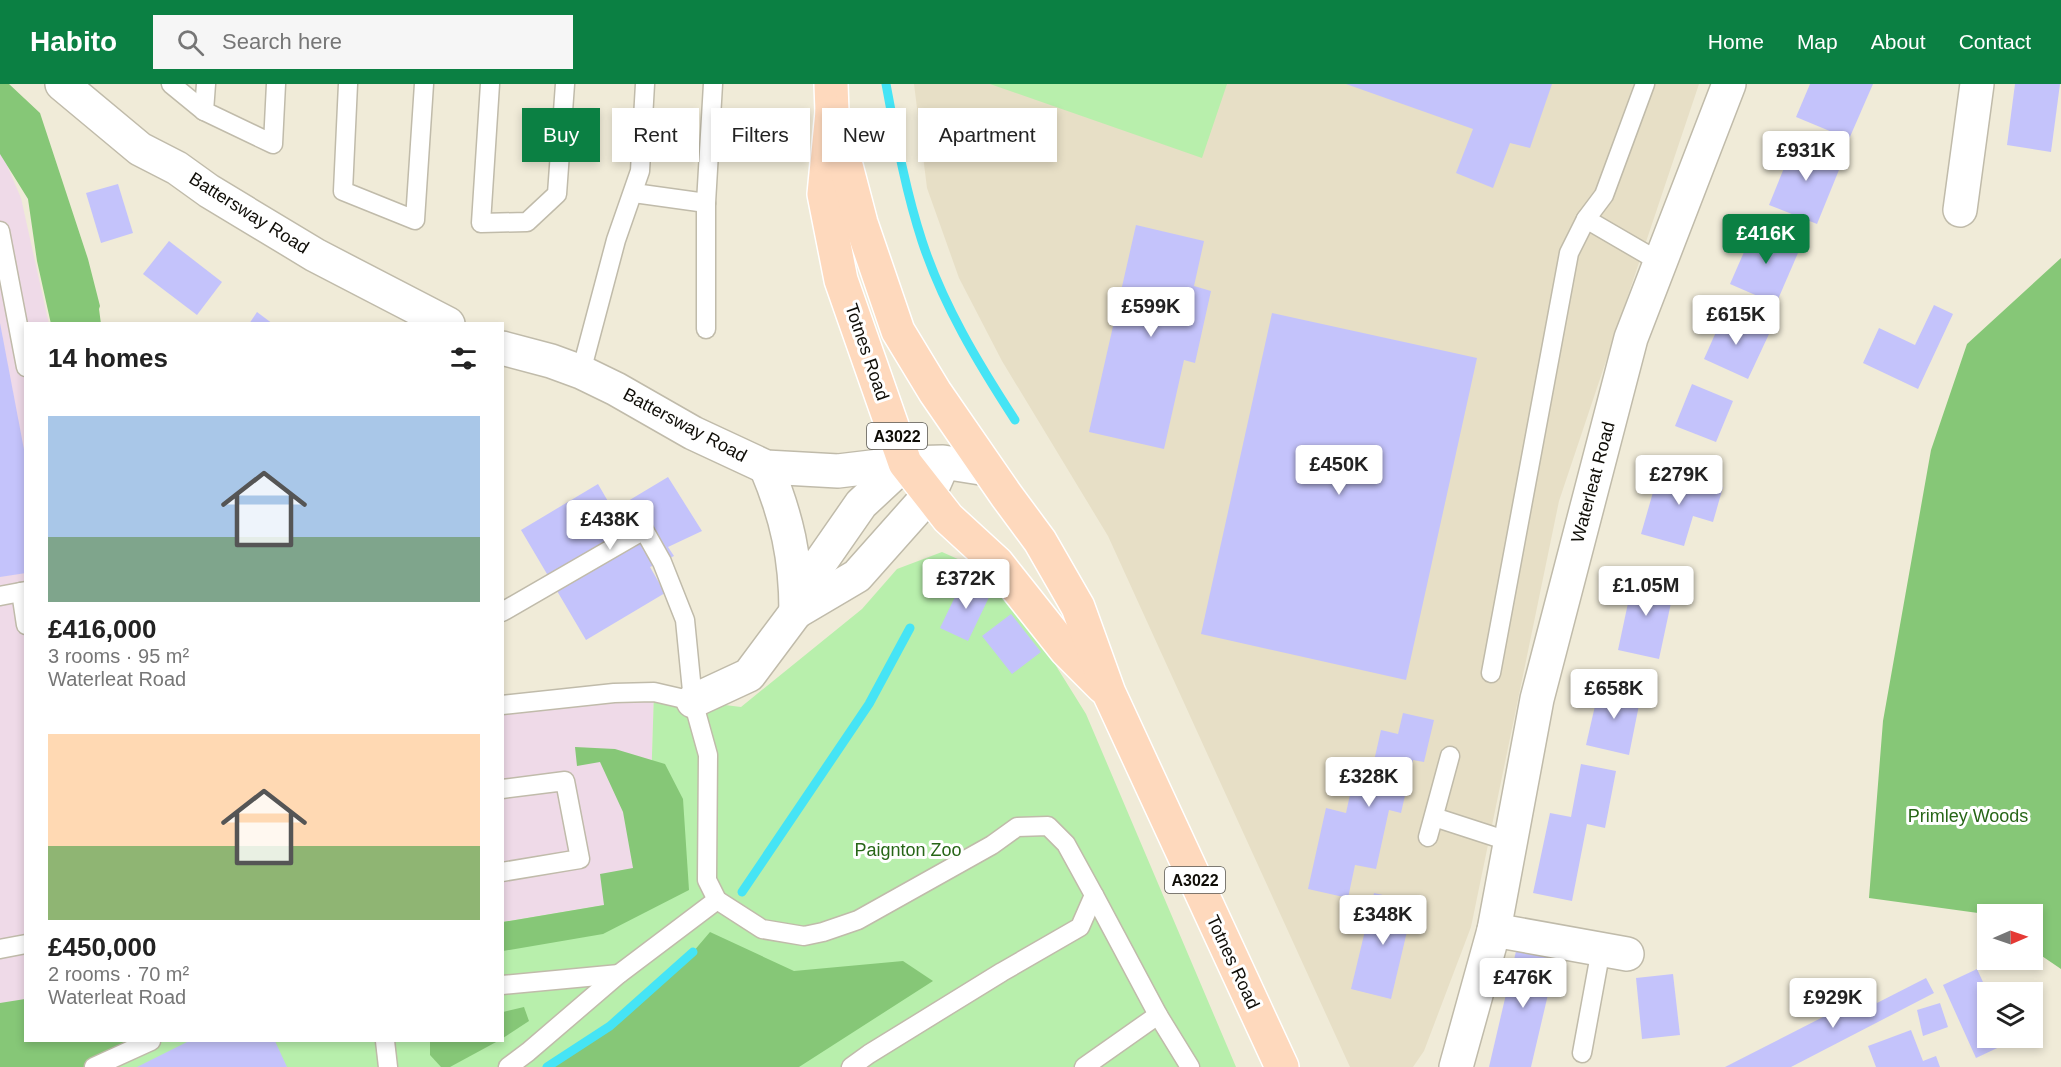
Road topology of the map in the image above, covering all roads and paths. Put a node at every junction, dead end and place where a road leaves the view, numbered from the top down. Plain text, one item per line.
1 (62, 84) edge
2 (171, 84) edge
3 (206, 84) edge
4 (276, 84) edge
5 (348, 84) edge
6 (424, 84) edge
7 (490, 84) edge
8 (565, 84) edge
9 (645, 84) edge
10 (713, 84) edge
11 (1646, 84) edge
12 (1729, 84) edge
13 (1977, 84) edge
14 (832, 98) edge
15 (204, 111) junction
16 (633, 193) junction
17 (706, 203) junction
18 (1960, 210) dead end
19 (1586, 219) junction
20 (0, 231) edge
21 (1660, 262) junction
22 (443, 322) edge
23 (706, 329) dead end
24 (504, 349) edge
25 (24, 357) edge
26 (581, 372) junction
27 (941, 401) junction
28 (943, 462) junction
29 (905, 463) junction
30 (766, 467) junction
31 (987, 469) junction
32 (929, 495) junction
33 (23, 592) edge
34 (0, 596) edge
35 (504, 611) edge
36 (796, 612) junction
37 (1491, 673) dead end
38 (1109, 693) junction
39 (693, 701) junction
40 (504, 705) edge
41 (1450, 756) dead end
42 (504, 789) edge
43 (1434, 816) junction
44 (1428, 837) dead end
45 (1511, 842) junction
46 (504, 872) edge
47 (1094, 895) junction
48 (717, 900) junction
49 (1494, 930) junction
50 (24, 944) edge
51 (0, 949) edge
52 (1614, 952) joint
53 (619, 974) junction
54 (504, 986) edge
55 (1158, 1016) junction
56 (149, 1042) edge
57 (385, 1042) edge
58 (1582, 1053) dead end
59 (94, 1067) edge
60 (388, 1067) edge
61 (508, 1067) edge
62 (851, 1067) edge
63 (1084, 1067) edge
64 (1190, 1067) edge
65 (1281, 1067) edge
66 (1456, 1067) edge

1 - 22 street, Battersway Road
2 - 15 lane
3 - 15 lane
4 - 15 lane
5 - 6 lane
7 - 8 lane
9 - 16 lane
10 - 17 lane
11 - 19 lane
12 - 21 street, Waterleat Road
13 - 18 street
14 - 27 main road, Totnes Road / A3022
14 - 29 main road, Totnes Road / A3022
16 - 17 lane
16 - 26 lane
17 - 23 lane
19 - 21 lane
19 - 37 lane
20 - 25 lane
21 - 45 street, Waterleat Road
24 - 26 street, Battersway Road
26 - 30 street, Battersway Road
27 - 28 street
27 - 31 main road, Totnes Road / A3022
28 - 29 street, Battersway Road
28 - 31 street, Battersway Road
28 - 32 street
29 - 30 street, Battersway Road
29 - 32 main road, Totnes Road / A3022
29 - 36 street
30 - 36 street, Battersway Road
31 - 38 main road, Totnes Road / A3022
32 - 36 street
32 - 38 main road, Totnes Road / A3022
33 - 34 lane
35 - 39 lane
36 - 39 street
38 - 65 main road, Totnes Road / A3022
39 - 40 lane
39 - 48 lane
41 - 43 lane
42 - 46 lane
43 - 44 lane
43 - 45 lane
45 - 49 street, Waterleat Road
47 - 48 lane
47 - 55 lane
47 - 62 lane
48 - 53 lane
49 - 52 street
49 - 66 street, Waterleat Road
50 - 51 lane
52 - 58 lane
53 - 54 lane
53 - 61 lane
55 - 63 lane
55 - 64 lane
56 - 59 lane
57 - 60 lane

